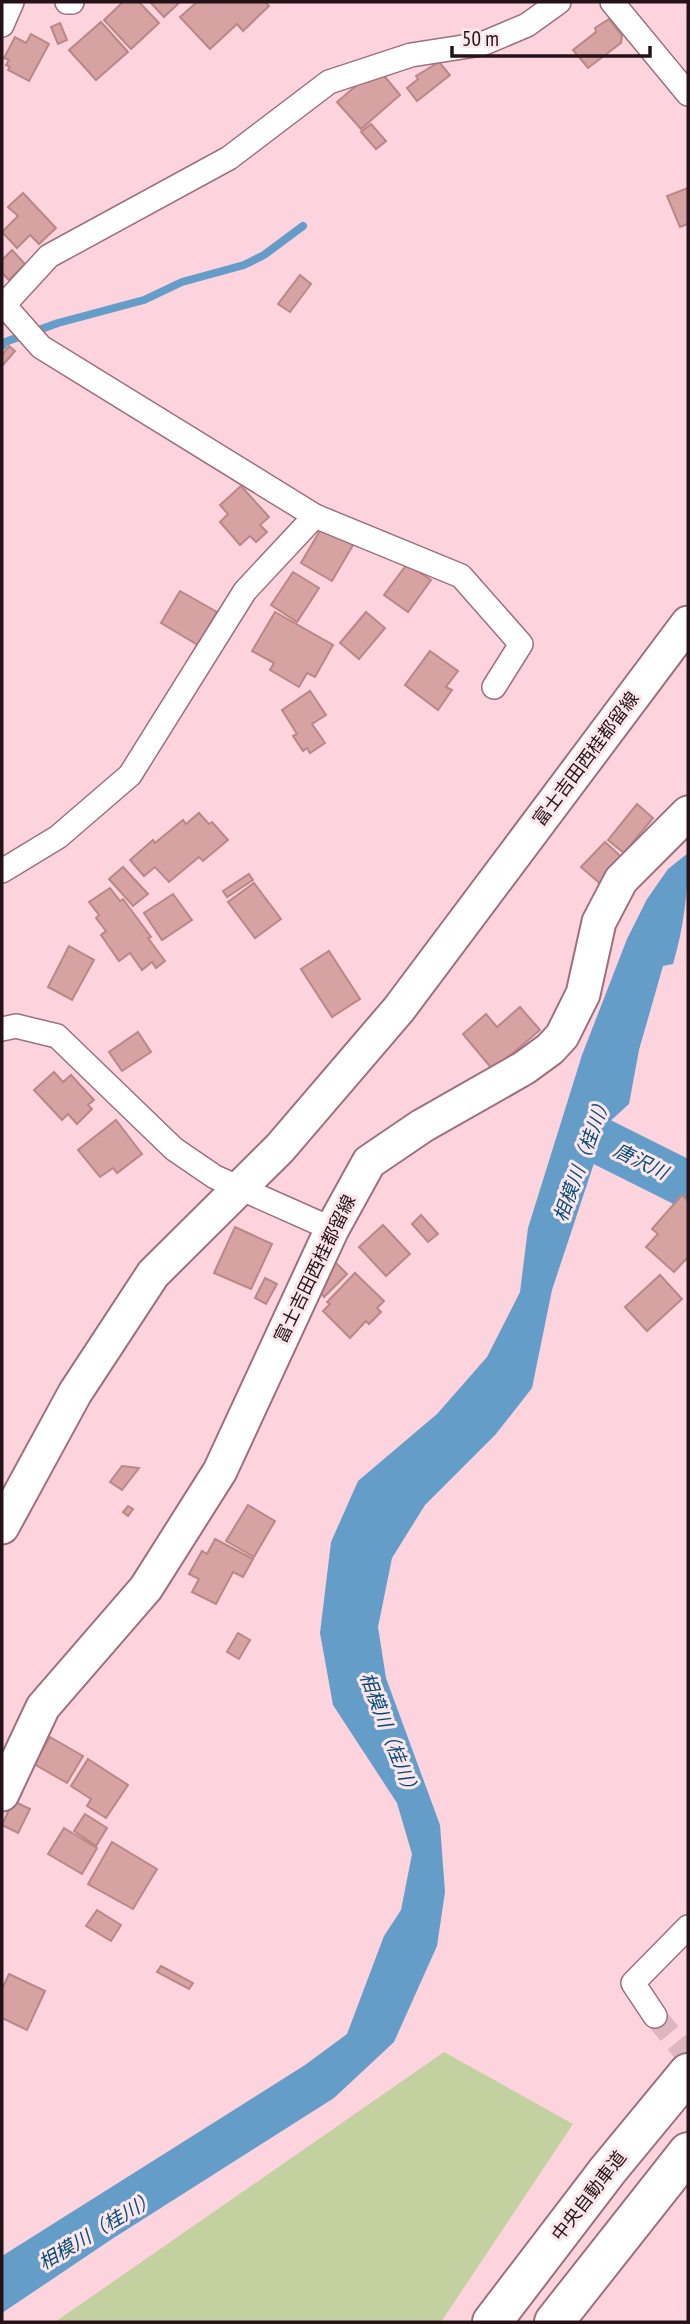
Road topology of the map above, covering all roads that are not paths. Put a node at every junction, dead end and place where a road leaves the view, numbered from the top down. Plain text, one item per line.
1 (12, 2) edge
2 (559, 2) edge
3 (612, 2) edge
4 (2, 25) edge
5 (688, 94) edge
6 (315, 516) junction
7 (688, 623) edge
8 (494, 687) dead end
9 (688, 813) edge
10 (2, 871) edge
11 (2, 1029) edge
12 (332, 1229) junction
13 (2, 1527) edge
14 (2, 1794) edge
15 (688, 1927) edge
16 (655, 2016) tunnel mouth
17 (688, 2073) edge
18 (688, 2152) edge
19 (492, 2322) edge
20 (554, 2322) edge

1 - 4 street
2 - 6 street
3 - 5 street
6 - 8 street
6 - 10 street
7 - 13 main road, 富士吉田西桂都留線
9 - 12 main road, 富士吉田西桂都留線
11 - 12 street
12 - 14 main road, 富士吉田西桂都留線
15 - 16 street
17 - 19 highway, 中央自動車道
18 - 20 highway

